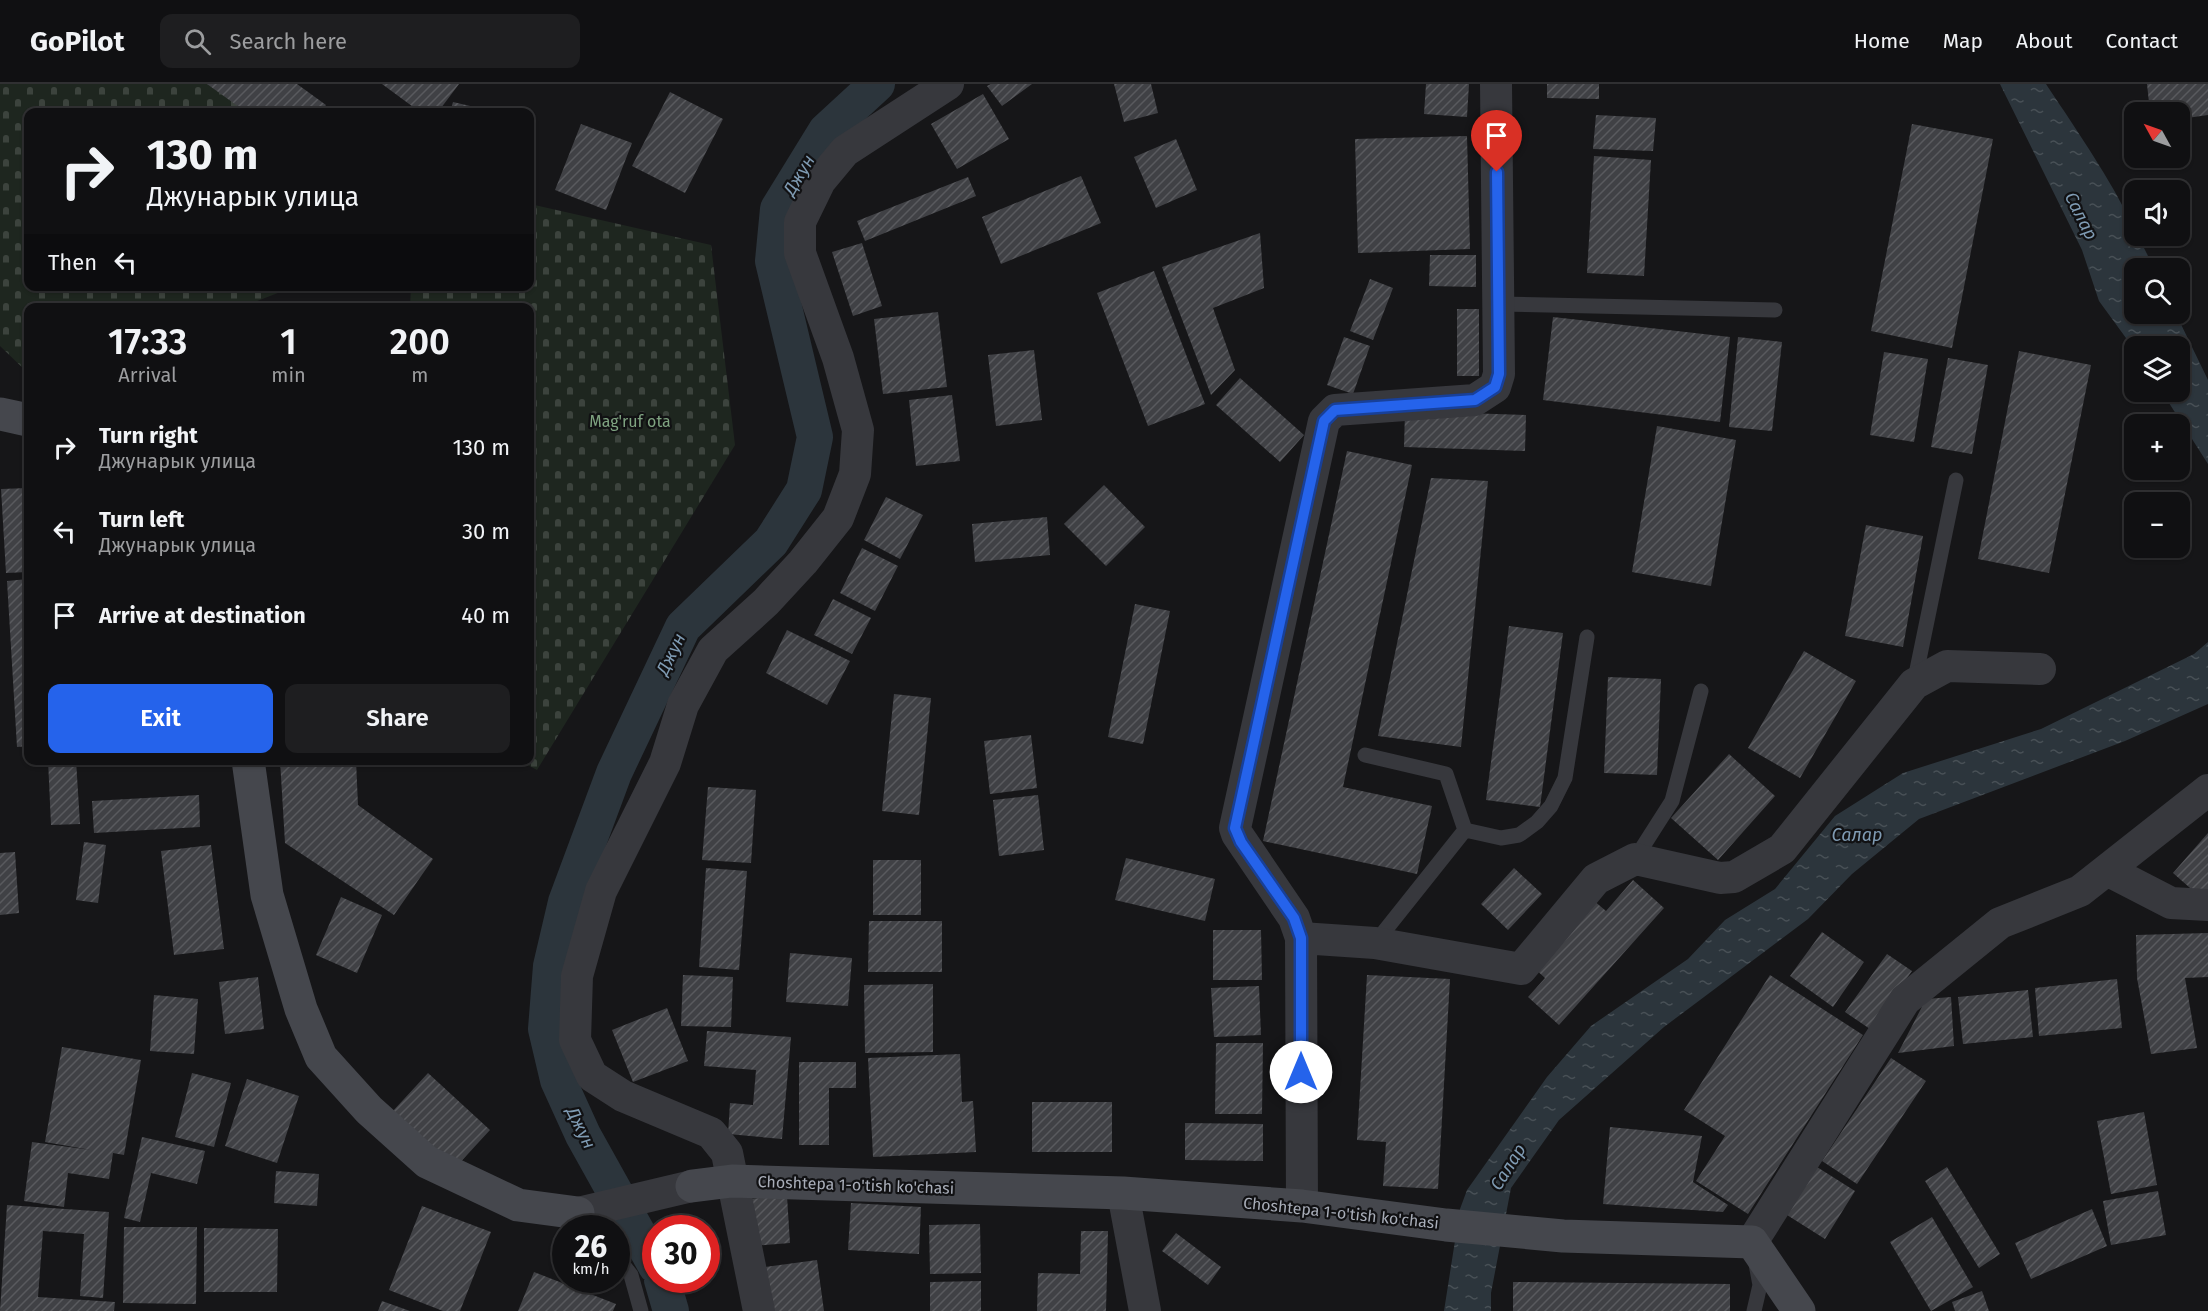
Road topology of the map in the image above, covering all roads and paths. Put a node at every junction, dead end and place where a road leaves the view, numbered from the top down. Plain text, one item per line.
1 (948, 84) edge
2 (1496, 84) edge
3 (1500, 304) junction
4 (1775, 310) dead end
5 (0, 414) edge
6 (24, 419) edge
7 (1956, 480) dead end
8 (1587, 637) dead end
9 (2040, 669) dead end
10 (1914, 684) junction
11 (1701, 691) dead end
12 (1365, 756) dead end
13 (249, 765) edge
14 (2208, 790) edge
15 (1465, 830) junction
16 (1635, 859) junction
17 (2107, 870) junction
18 (2208, 905) edge
19 (1301, 938) junction
20 (1375, 943) junction
21 (732, 1181) junction
22 (692, 1186) joint
23 (1123, 1193) junction
24 (1302, 1206) junction
25 (560, 1215) edge
26 (604, 1215) edge
27 (1752, 1242) junction
28 (630, 1274) edge
29 (640, 1311) edge
30 (759, 1311) edge
31 (1145, 1311) edge
32 (1754, 1311) edge
33 (1799, 1311) edge

1 - 21 street
2 - 3 street
3 - 4 lane
3 - 19 street
5 - 6 street
7 - 10 lane
8 - 15 lane
9 - 10 street
10 - 16 street
11 - 16 lane
12 - 15 lane
13 - 25 street, Choshtepa 1-o'tish ko'chasi
14 - 17 street
15 - 20 lane
16 - 20 street
17 - 18 street
17 - 27 street
19 - 20 street
19 - 24 street
21 - 22 street, Choshtepa 1-o'tish ko'chasi
21 - 23 street, Choshtepa 1-o'tish ko'chasi
21 - 30 street
22 - 26 street, Choshtepa 1-o'tish ko'chasi
23 - 24 street, Choshtepa 1-o'tish ko'chasi
23 - 31 street
24 - 27 street, Choshtepa 1-o'tish ko'chasi
27 - 32 lane
27 - 33 street
28 - 29 lane

